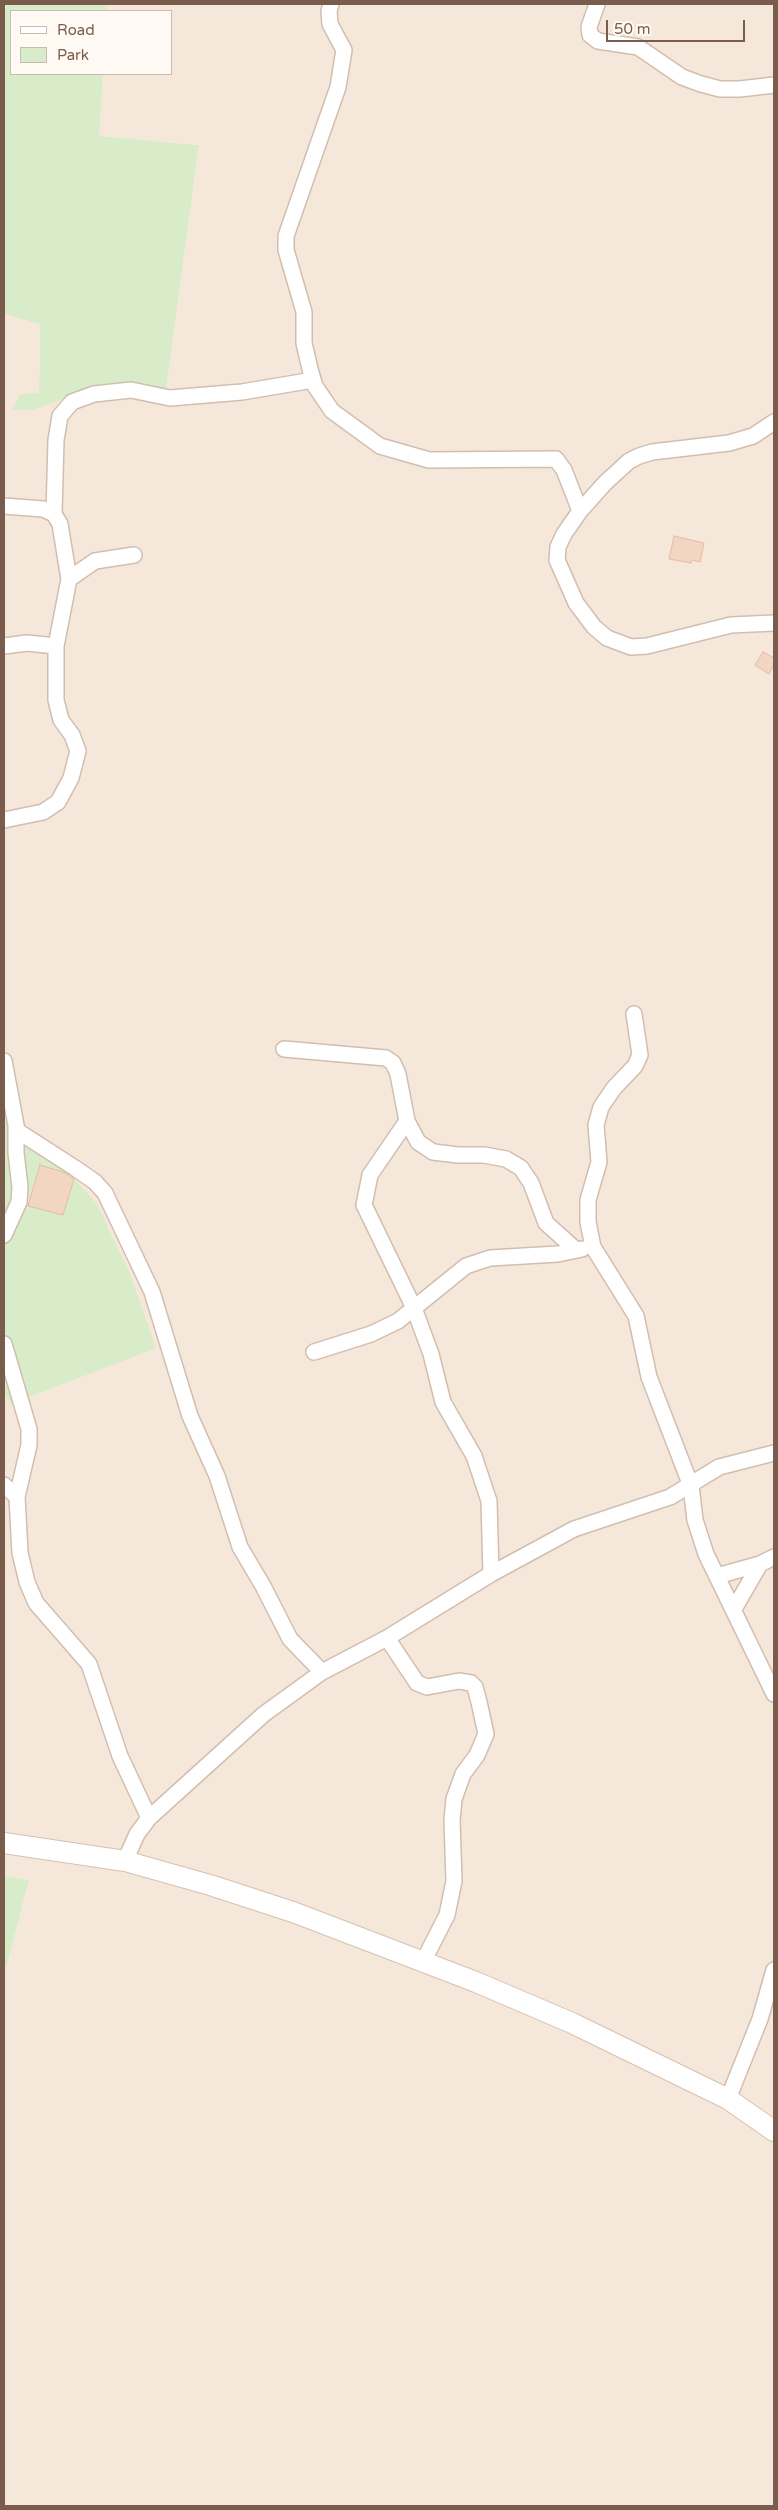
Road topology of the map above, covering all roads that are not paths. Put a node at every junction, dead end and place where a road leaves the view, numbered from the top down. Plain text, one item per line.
1 (331, 4) edge
2 (597, 4) edge
3 (774, 85) edge
4 (314, 380) junction
5 (774, 422) edge
6 (4, 506) edge
7 (580, 511) junction
8 (54, 514) junction
9 (134, 554) dead end
10 (68, 579) junction
11 (774, 623) edge
12 (4, 646) edge
13 (56, 646) junction
14 (4, 820) edge
15 (634, 1014) dead end
16 (284, 1049) dead end
17 (4, 1061) edge
18 (407, 1121) junction
19 (16, 1130) junction
20 (4, 1235) edge
21 (593, 1246) junction
22 (576, 1250) junction
23 (414, 1308) junction
24 (4, 1344) edge
25 (314, 1352) dead end
26 (774, 1454) edge
27 (4, 1485) edge
28 (691, 1486) junction
29 (17, 1496) junction
30 (774, 1557) edge
31 (760, 1564) junction
32 (491, 1574) junction
33 (717, 1576) junction
34 (734, 1609) junction
35 (387, 1638) junction
36 (322, 1672) junction
37 (774, 1694) edge
38 (149, 1818) junction
39 (4, 1843) edge
40 (125, 1861) junction
41 (423, 1962) junction
42 (774, 1970) edge
43 (728, 2100) junction
44 (774, 2131) edge

1 - 4 street
2 - 3 street
4 - 7 street
4 - 8 street
5 - 7 street
6 - 8 street
7 - 11 street
8 - 10 street
9 - 10 street
10 - 13 street
12 - 13 street
13 - 14 street
15 - 21 street
16 - 18 street
17 - 19 street
18 - 22 street
18 - 23 street
19 - 20 street
19 - 36 street
21 - 22 street
21 - 28 street
22 - 23 street
23 - 25 street
23 - 32 street
24 - 29 street
26 - 28 street
27 - 29 street
28 - 32 street
28 - 33 street
29 - 38 street
30 - 31 street
31 - 33 street
31 - 34 street
32 - 35 street
33 - 34 street
34 - 37 street
35 - 36 street
35 - 41 street
36 - 38 street
38 - 40 street
39 - 40 street
40 - 41 street
41 - 43 street
42 - 43 street
43 - 44 street

